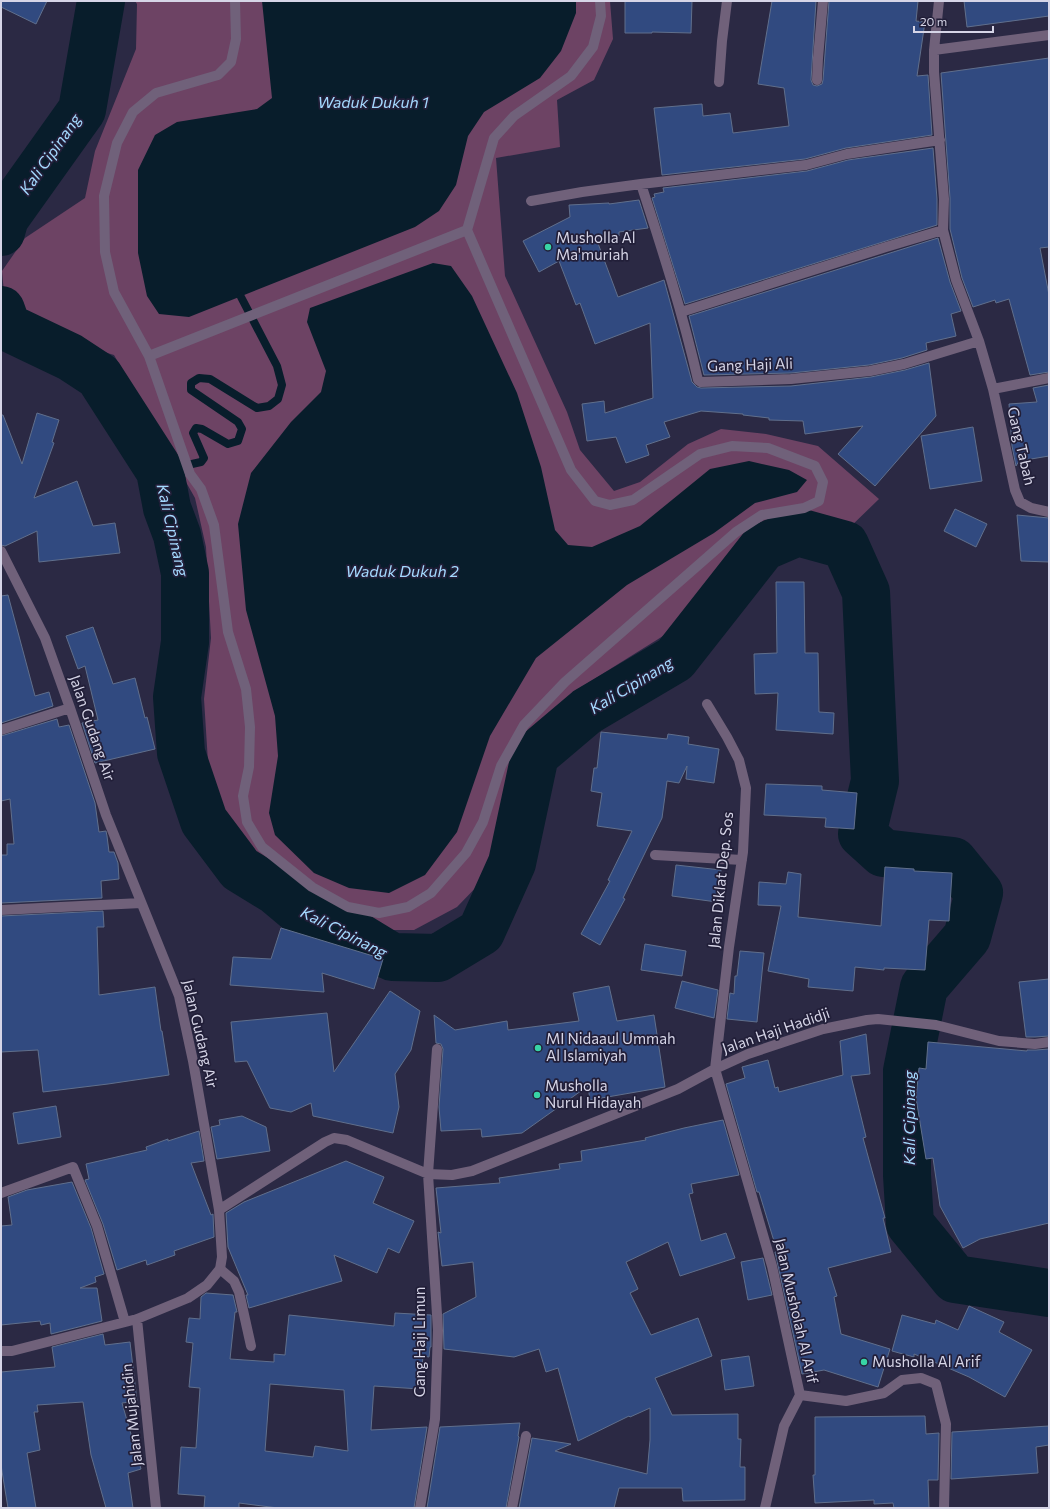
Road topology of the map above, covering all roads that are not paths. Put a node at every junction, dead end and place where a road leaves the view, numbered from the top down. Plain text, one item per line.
1 (235, 1) edge
2 (600, 1) edge
3 (727, 1) edge
4 (823, 1) edge
5 (939, 1) edge
6 (1049, 35) edge
7 (934, 50) junction
8 (817, 80) dead end
9 (719, 82) dead end
10 (940, 140) junction
11 (641, 184) junction
12 (531, 201) dead end
13 (467, 230) junction
14 (943, 230) junction
15 (681, 312) junction
16 (979, 341) junction
17 (149, 356) junction
18 (1049, 378) edge
19 (994, 389) junction
20 (1049, 512) edge
21 (1, 551) edge
22 (5, 569) edge
23 (707, 704) dead end
24 (70, 708) junction
25 (1, 730) edge
26 (655, 855) dead end
27 (742, 860) junction
28 (141, 903) junction
29 (1, 910) edge
30 (1049, 1042) edge
31 (437, 1049) dead end
32 (715, 1069) junction
33 (428, 1174) junction
34 (1, 1193) edge
35 (219, 1210) junction
36 (220, 1269) junction
37 (137, 1319) junction
38 (125, 1322) junction
39 (251, 1346) dead end
40 (1, 1351) edge
41 (800, 1395) junction
42 (526, 1436) dead end
43 (156, 1508) edge
44 (420, 1508) edge
45 (512, 1508) edge
46 (765, 1508) edge
47 (944, 1508) edge

1 - 17 street
2 - 13 street
3 - 9 street
4 - 8 street
5 - 7 street
6 - 7 street
7 - 10 street
10 - 11 street
10 - 14 street
11 - 12 street
11 - 15 street, Gang Haji Ali
13 - 17 street
13 - 17 street
14 - 15 street
14 - 16 street
15 - 16 street, Gang Haji Ali
16 - 19 street
18 - 19 street
19 - 20 street, Gang Tabah
21 - 22 street, Jalan Gudang Air
22 - 24 street, Jalan Gudang Air
23 - 27 street, Jalan Diklat Dep. Sos
24 - 25 street
24 - 28 street, Jalan Gudang Air
26 - 27 street
27 - 32 street, Jalan Diklat Dep. Sos
28 - 29 street
28 - 35 street, Jalan Gudang Air
30 - 32 street, Jalan Haji Hadidji
31 - 33 street, Gang Haji Limun
32 - 33 street, Jalan Haji Hadidji
32 - 41 street, Jalan Musholah Al Arif
33 - 35 street, Jalan Haji Hadidji
33 - 44 street, Gang Haji Limun
34 - 38 street
35 - 36 street, Jalan Gudang Air
36 - 37 street
36 - 39 street
37 - 38 street
37 - 43 street, Jalan Mujahidin
38 - 40 street
41 - 46 street
41 - 47 street, Jalan Musholah Al Arif
42 - 45 street

